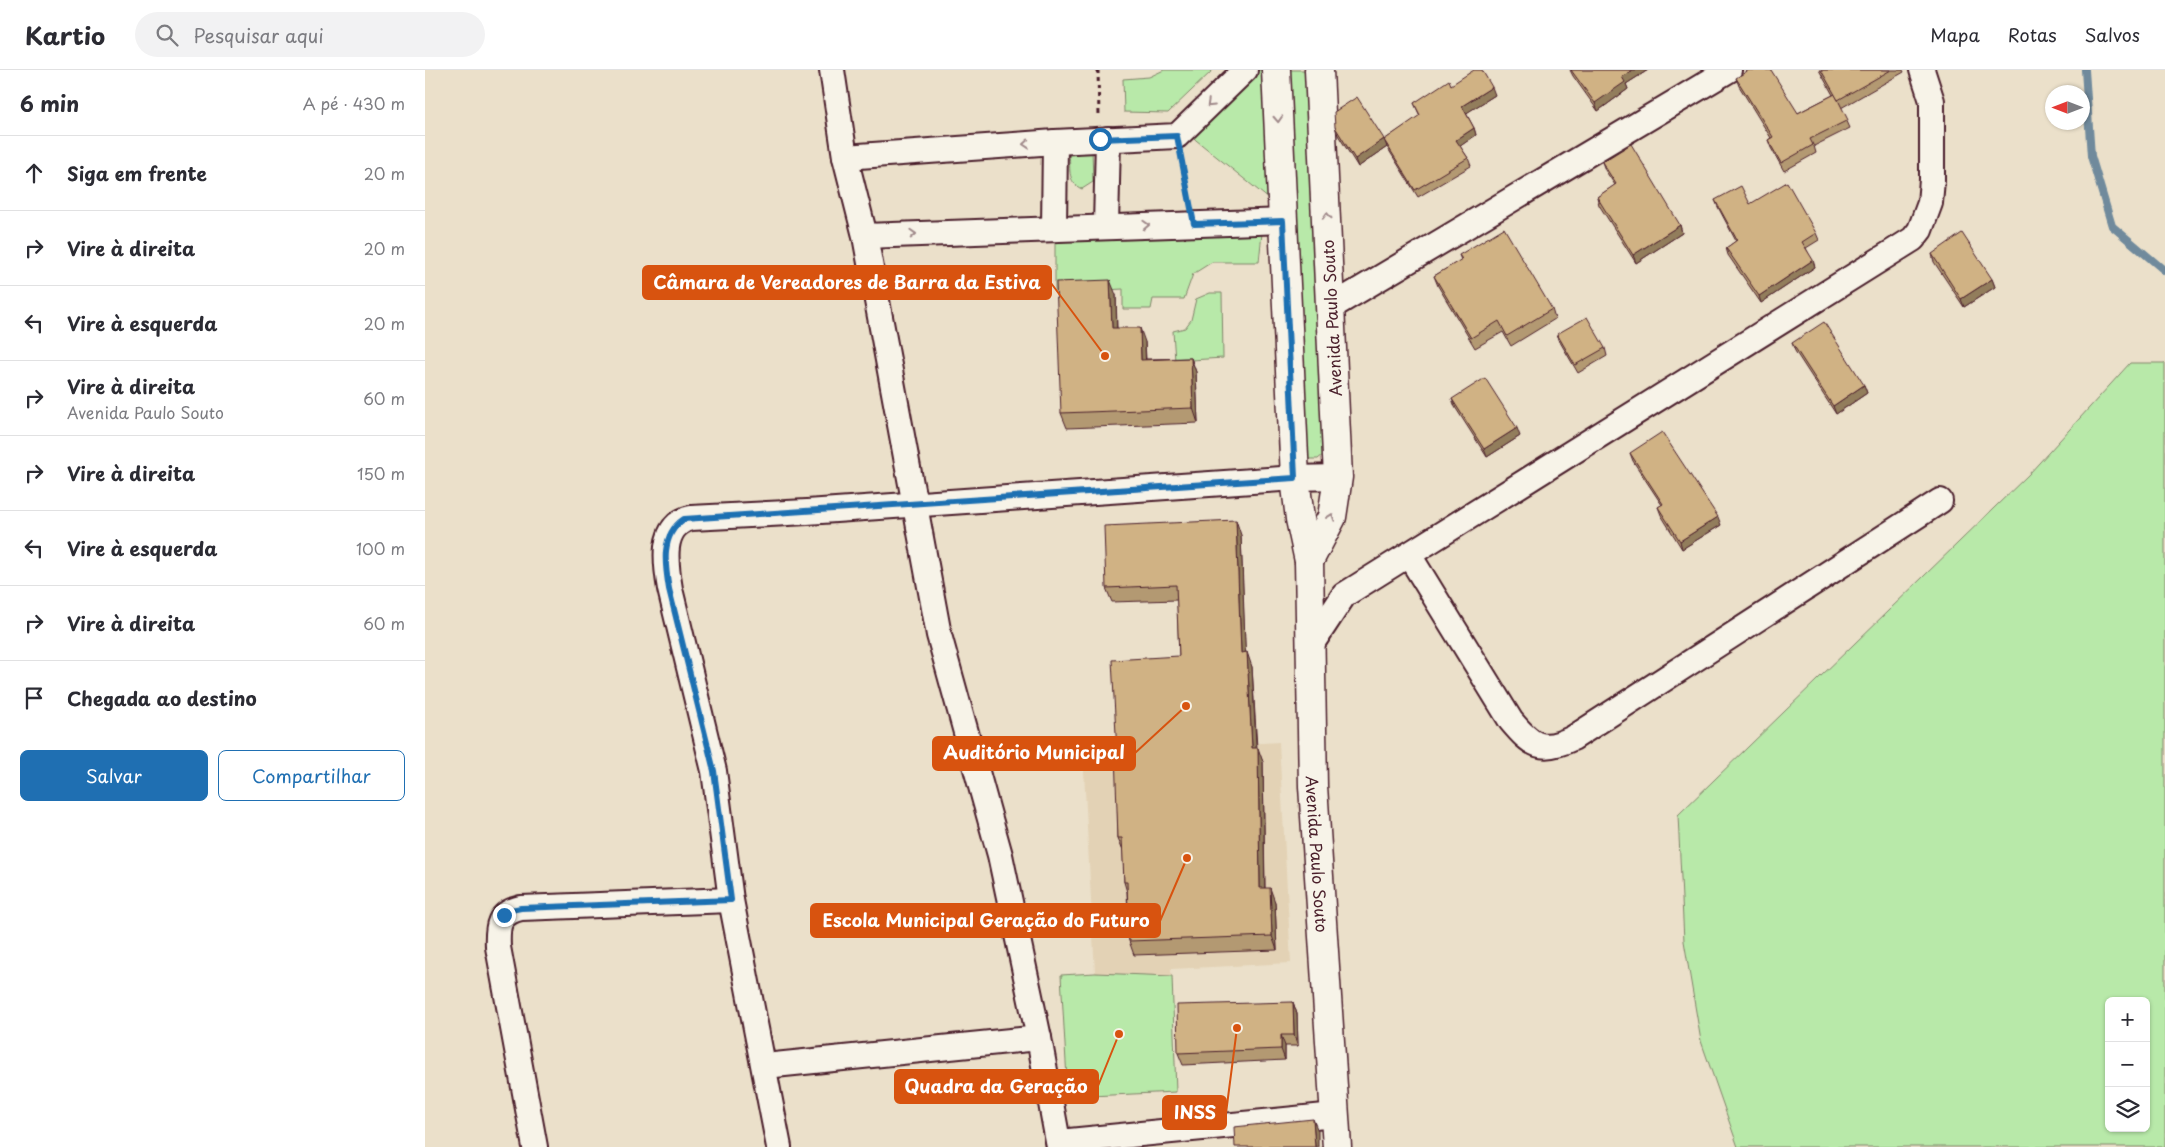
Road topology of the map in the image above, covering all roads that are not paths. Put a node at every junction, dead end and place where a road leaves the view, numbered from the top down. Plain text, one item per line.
1 (832, 70) edge
2 (1245, 70) edge
3 (1275, 70) edge
4 (1319, 70) edge
5 (1729, 70) edge
6 (1921, 70) edge
7 (1104, 139) junction
8 (1055, 142) junction
9 (845, 157) junction
10 (1283, 221) junction
11 (1106, 226) junction
12 (1054, 228) junction
13 (865, 236) junction
14 (1331, 307) junction
15 (1338, 477) junction
16 (1295, 478) junction
17 (1940, 501) dead end
18 (916, 505) junction
19 (1409, 555) junction
20 (1309, 561) junction
21 (1311, 645) junction
22 (731, 900) junction
23 (1039, 1038) junction
24 (765, 1066) junction
25 (1335, 1115) junction
26 (1059, 1144) edge
27 (535, 1147) edge
28 (779, 1147) edge
29 (1337, 1147) edge

1 - 9 street
2 -> 7 street
3 -> 10 street, Avenida Paulo Souto
14 -> 4 street, Avenida Paulo Souto
5 - 14 street
6 - 19 street
7 - 8 street
7 - 11 street
8 -> 9 street
8 - 12 street
9 - 13 street
11 -> 10 street
10 - 16 street, Avenida Paulo Souto
11 - 12 street
13 -> 12 street
13 - 18 street
14 - 15 street, Avenida Paulo Souto
15 - 16 street
20 -> 15 street, Avenida Paulo Souto
16 - 18 street
16 - 20 street, Avenida Paulo Souto
17 - 19 street
18 - 22 street
18 - 23 street
19 - 21 street
20 - 21 street, Avenida Paulo Souto
21 - 25 street, Avenida Paulo Souto
22 - 24 street
22 - 27 street
23 - 24 street
23 - 26 street
24 - 28 street
25 - 26 street
25 - 29 street, Avenida Paulo Souto

